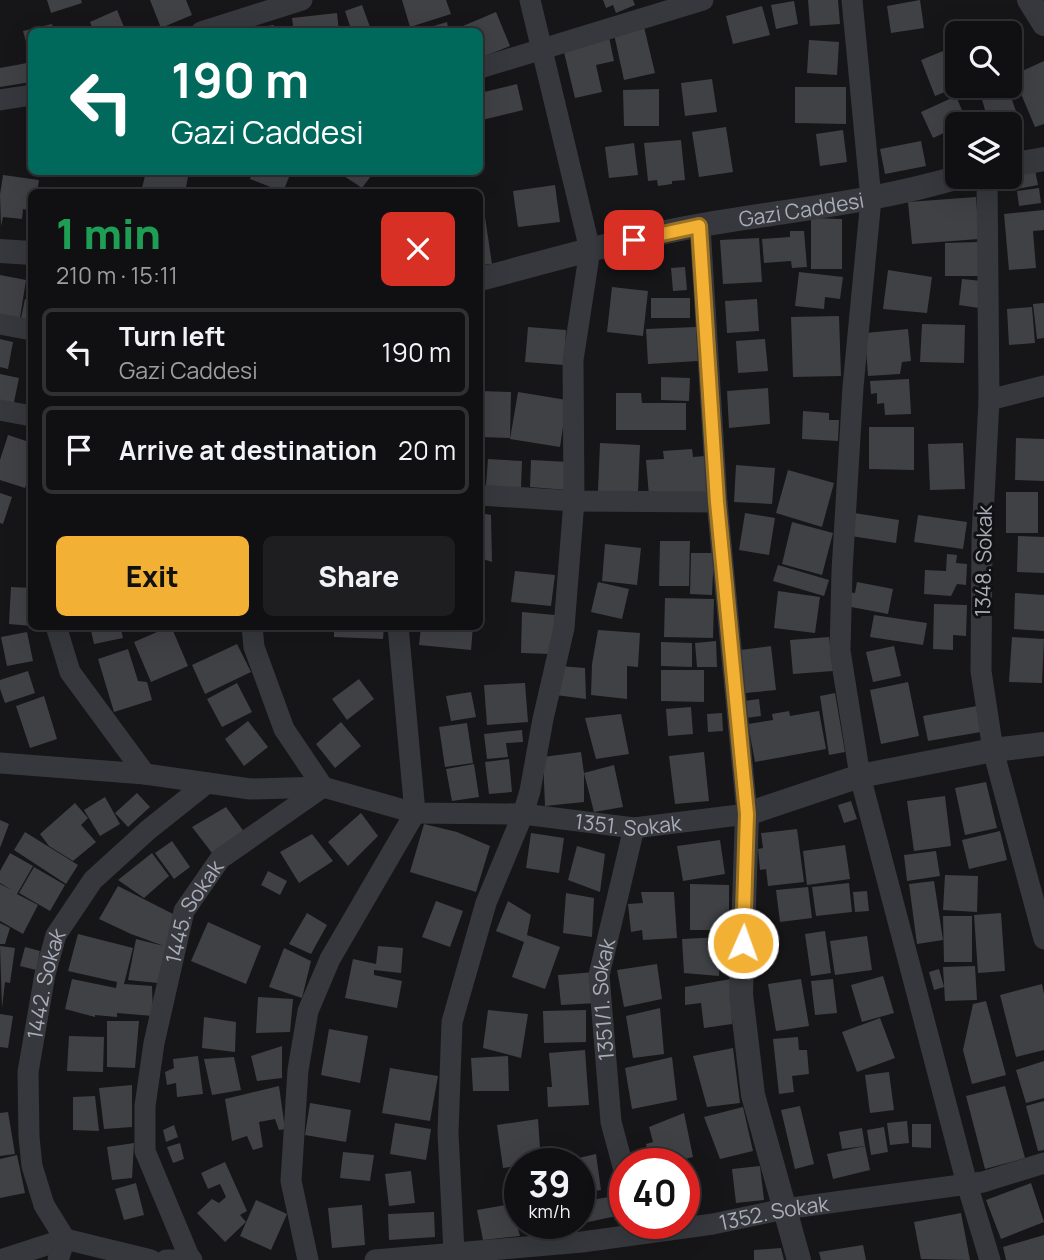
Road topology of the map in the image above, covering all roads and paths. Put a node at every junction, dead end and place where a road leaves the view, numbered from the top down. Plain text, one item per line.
1 (302, 0) edge
2 (530, 0) edge
3 (703, 0) edge
4 (852, 0) edge
5 (1029, 0) edge
6 (1044, 24) edge
7 (214, 28) edge
8 (542, 47) junction
9 (483, 67) edge
10 (28, 96) edge
11 (0, 100) edge
12 (1044, 159) edge
13 (1022, 163) edge
14 (945, 180) edge
15 (987, 189) edge
16 (871, 199) junction
17 (699, 226) junction
18 (590, 250) junction
19 (0, 251) edge
20 (28, 253) edge
21 (483, 278) edge
22 (0, 324) edge
23 (28, 329) edge
24 (1044, 386) edge
25 (989, 400) junction
26 (0, 410) edge
27 (28, 415) edge
28 (483, 495) edge
29 (574, 501) junction
30 (717, 502) junction
31 (56, 630) edge
32 (252, 630) edge
33 (398, 630) edge
34 (1044, 744) edge
35 (993, 750) junction
36 (0, 763) edge
37 (145, 774) junction
38 (860, 776) junction
39 (207, 783) junction
40 (323, 787) junction
41 (415, 813) junction
42 (523, 814) junction
43 (747, 814) junction
44 (634, 828) junction
45 (1044, 939) edge
46 (618, 1148) edge
47 (1044, 1163) edge
48 (967, 1184) junction
49 (784, 1209) junction
50 (700, 1225) edge
51 (609, 1236) edge
52 (65, 1239) junction
53 (454, 1252) junction
54 (0, 1260) edge
55 (58, 1260) edge
56 (151, 1260) edge
57 (166, 1260) edge
58 (191, 1260) edge
59 (307, 1260) edge
60 (375, 1260) edge
61 (799, 1260) edge
62 (990, 1260) edge

1 - 7 street
2 - 8 street
3 - 8 street
4 - 16 street
5 - 6 street
8 - 9 street
8 - 18 street
10 - 11 street
12 - 13 street
14 - 16 street, Gazi Caddesi
15 - 25 street, 1348. Sokak
16 - 17 street, Gazi Caddesi
16 - 38 street
17 - 18 street, Gazi Caddesi
17 - 30 street
18 - 21 street, Gazi Caddesi
18 - 29 street
19 - 20 street
22 - 23 street
24 - 25 street
25 - 35 street, 1348. Sokak
26 - 27 street
28 - 29 street
29 - 30 street
29 - 42 street
30 - 43 street
31 - 37 street
32 - 40 street
33 - 41 street
34 - 35 street, 1351. Sokak
35 - 38 street, 1351. Sokak
35 - 45 street, 1348. Sokak
36 - 37 street, 1351. Sokak
37 - 39 street, 1351. Sokak
38 - 43 street, 1351. Sokak
38 - 48 street
39 - 40 street, 1351. Sokak
39 - 52 street, 1442. Sokak
40 - 41 street, 1351. Sokak
40 - 58 street, 1445. Sokak
41 - 42 street, 1351. Sokak
41 - 59 street
42 - 44 street, 1351. Sokak
42 - 53 street
43 - 44 street, 1351. Sokak
43 - 49 street
44 - 46 street, 1351/1. Sokak
47 - 48 street, 1352. Sokak
48 - 49 street, 1352. Sokak
48 - 62 street
49 - 50 street, 1352. Sokak
49 - 61 street
51 - 53 street, 1352. Sokak
52 - 54 street
52 - 55 street
52 - 56 street
53 - 60 street, 1352. Sokak
57 - 58 street

